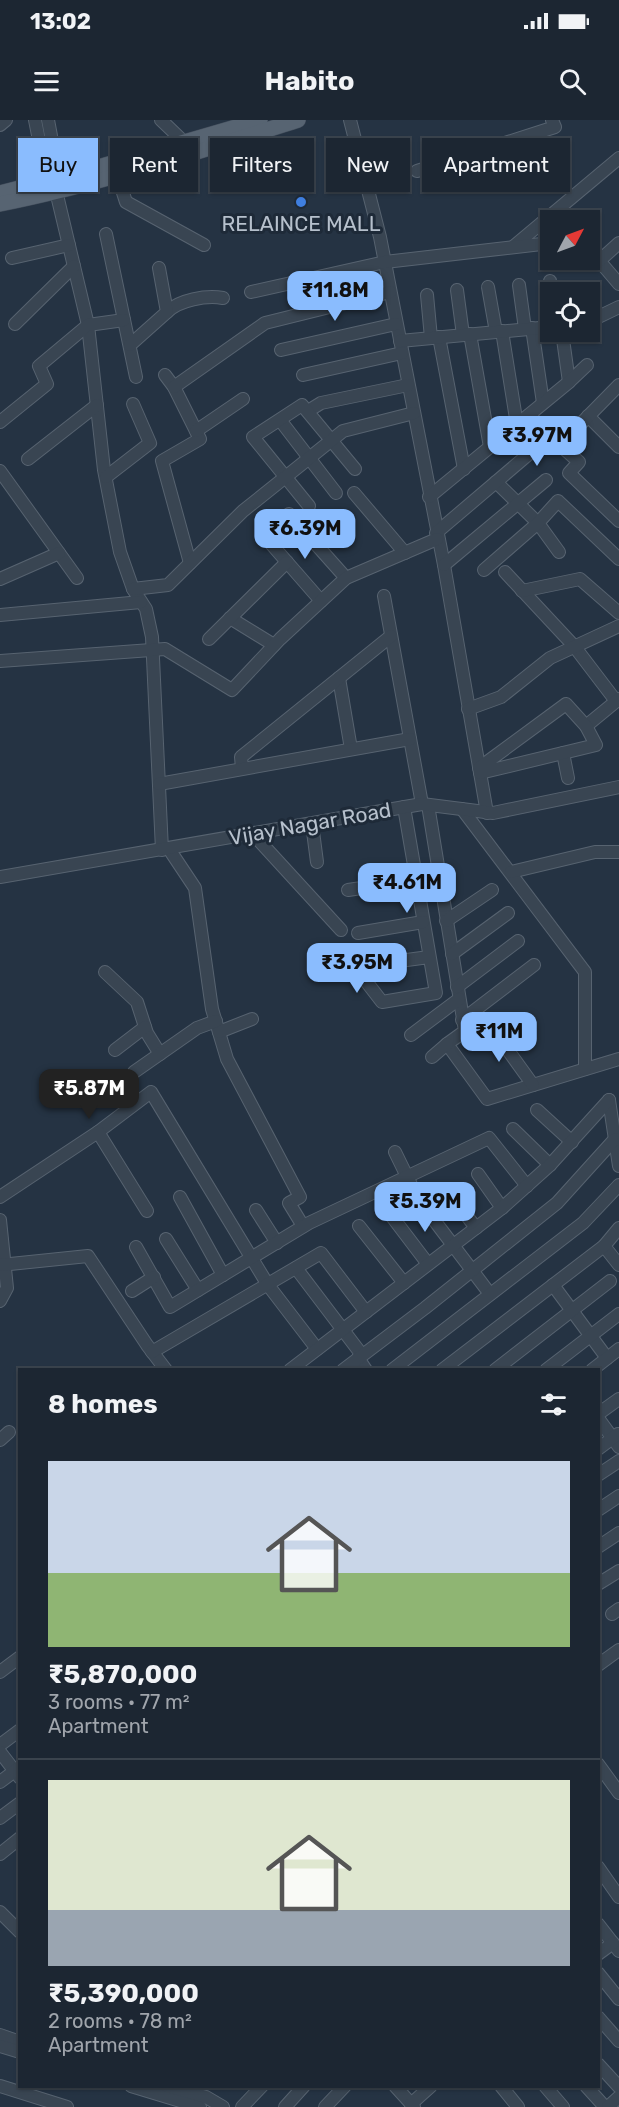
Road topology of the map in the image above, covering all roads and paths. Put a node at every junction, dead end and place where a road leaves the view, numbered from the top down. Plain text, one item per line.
1 (6, 120) edge
2 (34, 120) edge
3 (48, 120) edge
4 (161, 120) edge
5 (260, 120) edge
6 (298, 120) edge
7 (350, 120) edge
8 (552, 120) edge
9 (236, 124) edge
10 (0, 125) edge
11 (40, 138) edge
12 (50, 138) edge
13 (178, 138) edge
14 (198, 143) edge
15 (198, 145) edge
16 (619, 158) edge
17 (417, 171) dead end
18 (18, 190) edge
19 (32, 192) edge
20 (56, 192) edge
21 (123, 192) edge
22 (0, 193) edge
23 (0, 204) edge
24 (565, 210) edge
25 (540, 229) edge
26 (106, 234) dead end
27 (619, 243) edge
28 (540, 244) edge
29 (69, 245) junction
30 (204, 245) dead end
31 (513, 247) junction
32 (12, 258) dead end
33 (600, 260) edge
34 (385, 262) junction
35 (600, 262) edge
36 (74, 266) junction
37 (159, 268) dead end
38 (619, 284) edge
39 (519, 285) dead end
40 (488, 287) dead end
41 (457, 290) dead end
42 (252, 292) dead end
43 (390, 292) junction
44 (427, 295) dead end
45 (223, 298) dead end
46 (619, 307) edge
47 (167, 312) junction
48 (600, 316) edge
49 (124, 320) junction
50 (15, 324) dead end
51 (396, 324) junction
52 (88, 325) junction
53 (540, 328) edge
54 (528, 329) junction
55 (499, 332) junction
56 (467, 335) junction
57 (435, 338) junction
58 (563, 342) edge
59 (130, 345) junction
60 (401, 347) junction
61 (281, 350) dead end
62 (587, 365) dead end
63 (165, 375) dead end
64 (303, 375) dead end
65 (136, 377) dead end
66 (569, 382) junction
67 (408, 385) junction
68 (619, 386) edge
69 (174, 387) junction
70 (243, 399) dead end
71 (134, 404) dead end
72 (543, 404) junction
73 (97, 405) junction
74 (308, 411) junction
75 (414, 413) junction
76 (529, 415) junction
77 (588, 416) junction
78 (280, 420) junction
79 (0, 422) edge
80 (517, 425) junction
81 (196, 431) junction
82 (550, 436) junction
83 (331, 441) junction
84 (560, 445) junction
85 (490, 447) junction
86 (619, 447) edge
87 (28, 459) dead end
88 (309, 459) junction
89 (356, 469) dead end
90 (464, 469) junction
91 (0, 471) edge
92 (106, 477) junction
93 (286, 478) junction
94 (546, 480) dead end
95 (496, 482) junction
96 (336, 493) dead end
97 (354, 493) dead end
98 (429, 497) junction
99 (518, 503) junction
100 (309, 506) dead end
101 (289, 514) dead end
102 (619, 521) edge
103 (538, 524) junction
104 (437, 536) junction
105 (267, 538) dead end
106 (560, 552) dead end
107 (59, 553) junction
108 (405, 553) junction
109 (619, 559) edge
110 (287, 562) junction
111 (190, 563) junction
112 (444, 565) junction
113 (484, 570) dead end
114 (505, 572) dead end
115 (1, 577) edge
116 (78, 578) dead end
117 (346, 578) junction
118 (133, 589) junction
119 (522, 591) junction
120 (384, 596) dead end
121 (321, 601) junction
122 (141, 602) junction
123 (619, 613) edge
124 (0, 615) edge
125 (230, 618) junction
126 (619, 626) edge
127 (392, 636) junction
128 (209, 639) dead end
129 (274, 645) junction
130 (574, 646) junction
131 (153, 649) junction
132 (0, 661) edge
133 (339, 678) junction
134 (617, 700) edge
135 (468, 709) junction
136 (586, 726) junction
137 (410, 739) junction
138 (351, 749) junction
139 (563, 753) junction
140 (242, 768) junction
141 (479, 770) junction
142 (568, 778) dead end
143 (159, 784) junction
144 (619, 787) edge
145 (425, 805) junction
146 (404, 807) junction
147 (462, 810) junction
148 (487, 813) junction
149 (312, 824) junction
150 (253, 834) junction
151 (165, 849) junction
152 (619, 852) edge
153 (317, 862) dead end
154 (511, 872) junction
155 (0, 877) edge
156 (416, 880) junction
157 (348, 890) dead end
158 (492, 890) dead end
159 (508, 913) dead end
160 (446, 921) junction
161 (423, 922) junction
162 (340, 930) dead end
163 (358, 933) dead end
164 (518, 941) dead end
165 (452, 954) junction
166 (429, 957) junction
167 (534, 965) dead end
168 (105, 972) dead end
169 (458, 993) junction
170 (252, 1019) dead end
171 (462, 1020) junction
172 (489, 1024) dead end
173 (217, 1026) junction
174 (145, 1027) junction
175 (411, 1035) dead end
176 (447, 1044) junction
177 (115, 1050) dead end
178 (160, 1054) junction
179 (432, 1057) dead end
180 (619, 1059) edge
181 (585, 1069) junction
182 (134, 1072) dead end
183 (534, 1084) junction
184 (537, 1110) dead end
185 (513, 1129) dead end
186 (98, 1132) junction
187 (616, 1140) edge
188 (572, 1142) junction
189 (395, 1152) dead end
190 (550, 1165) junction
191 (619, 1166) edge
192 (478, 1174) dead end
193 (406, 1178) junction
194 (619, 1185) edge
195 (527, 1186) junction
196 (448, 1191) dead end
197 (0, 1197) edge
198 (180, 1197) dead end
199 (502, 1208) junction
200 (256, 1210) dead end
201 (387, 1210) dead end
202 (147, 1211) dead end
203 (0, 1220) edge
204 (303, 1226) junction
205 (359, 1226) dead end
206 (476, 1228) junction
207 (619, 1228) edge
208 (166, 1239) dead end
209 (277, 1242) junction
210 (454, 1245) junction
211 (604, 1245) junction
212 (136, 1247) dead end
213 (250, 1258) junction
214 (428, 1264) junction
215 (3, 1265) edge
216 (619, 1265) edge
217 (296, 1268) junction
218 (473, 1270) junction
219 (223, 1275) junction
220 (154, 1277) junction
221 (610, 1281) dead end
222 (404, 1283) junction
223 (268, 1285) junction
224 (553, 1285) junction
225 (198, 1290) junction
226 (132, 1291) dead end
227 (490, 1293) junction
228 (0, 1301) edge
229 (572, 1311) junction
230 (366, 1312) junction
231 (619, 1314) edge
232 (343, 1330) junction
233 (591, 1336) junction
234 (317, 1349) junction
235 (619, 1349) edge
236 (152, 1352) junction
237 (360, 1356) junction
238 (607, 1358) junction
239 (164, 1368) edge
240 (293, 1368) edge
241 (345, 1368) edge
242 (365, 1368) edge
243 (394, 1368) edge
244 (445, 1368) edge
245 (498, 1368) edge
246 (549, 1368) edge
247 (594, 1368) edge
248 (619, 1399) edge
249 (600, 1414) edge
250 (600, 1419) edge
251 (617, 1440) edge
252 (600, 1448) edge
253 (619, 1461) edge
254 (600, 1474) edge
255 (619, 1496) edge
256 (600, 1509) edge
257 (619, 1533) edge
258 (600, 1546) edge
259 (619, 1571) edge
260 (600, 1583) edge
261 (619, 1650) edge
262 (18, 1658) edge
263 (600, 1664) edge
264 (0, 1672) edge
265 (18, 1732) edge
266 (0, 1745) edge
267 (0, 1752) edge
268 (600, 1767) edge
269 (18, 1772) edge
270 (0, 1782) edge
271 (619, 1793) edge
272 (18, 1804) edge
273 (0, 1818) edge
274 (18, 1840) edge
275 (0, 1854) edge
276 (600, 1871) edge
277 (619, 1897) edge
278 (0, 1912) edge
279 (600, 1927) edge
280 (18, 1930) edge
281 (616, 1947) edge
282 (600, 1953) edge
283 (600, 1975) edge
284 (619, 1999) edge
285 (600, 2019) edge
286 (0, 2035) edge
287 (18, 2041) edge
288 (619, 2041) edge
289 (0, 2046) edge
290 (18, 2051) edge
291 (600, 2066) edge
292 (0, 2086) edge
293 (619, 2087) edge
294 (138, 2088) edge
295 (174, 2088) edge
296 (260, 2088) edge
297 (302, 2088) edge
298 (343, 2088) edge
299 (397, 2088) edge
300 (429, 2088) edge
301 (503, 2088) edge
302 (547, 2088) edge
303 (588, 2088) edge
304 (619, 2097) edge
305 (413, 2105) edge
306 (67, 2107) edge
307 (200, 2107) edge
308 (223, 2107) edge
309 (242, 2107) edge
310 (285, 2107) edge
311 (325, 2107) edge
312 (518, 2107) edge
313 (563, 2107) edge
314 (606, 2107) edge

1 - 10 street
2 - 11 street
3 - 12 street
4 - 13 street
5 - 9 main road
6 - 15 main road
7 - 34 street
8 - 17 street
9 - 14 main road
16 - 24 street
18 - 22 main road
19 - 23 main road
20 - 29 street
21 - 30 street
25 - 31 street
26 - 49 street
27 - 33 street
28 - 31 street
29 - 32 street
29 - 36 street
31 - 34 street
34 - 42 street
34 - 43 street
35 - 38 street
36 - 50 street
36 - 52 street
37 - 47 street
39 - 54 street
40 - 55 street
41 - 56 street
43 - 51 street
43 - 69 street
44 - 57 street
45 - 47 street
46 - 48 street
47 - 59 street
49 - 52 street
49 - 59 street
51 - 60 street
51 - 61 street
52 - 73 street
52 - 79 street
53 - 54 street
54 - 55 street
54 - 72 street
55 - 56 street
55 - 80 street
56 - 57 street
56 - 85 street
57 - 60 street
57 - 90 street
58 - 66 street
59 - 65 street
60 - 64 street
60 - 67 street
62 - 66 street
63 - 69 street
66 - 72 street
67 - 74 street
67 - 75 street
68 - 77 street
69 - 81 street
70 - 81 street
71 - 92 street
72 - 76 street
73 - 87 street
73 - 92 street
74 - 78 street
74 - 83 street
75 - 83 street
75 - 98 street
76 - 80 street
76 - 82 street
77 - 84 street
77 - 86 street
78 - 88 street
78 - 93 street
80 - 85 street
81 - 111 street
82 - 84 street
82 - 95 street
83 - 88 street
83 - 89 street
84 - 102 street
85 - 90 street
88 - 93 street
88 - 96 street
90 - 98 street
91 - 107 street
92 - 118 street
93 - 100 street
93 - 111 street
94 - 99 street
95 - 99 street
95 - 104 street
97 - 108 street
98 - 104 street
99 - 103 street
99 - 112 street
101 - 117 street
103 - 106 street
103 - 109 street
103 - 113 street
104 - 108 street
104 - 112 street
105 - 110 street
107 - 115 street
107 - 116 street
108 - 117 street
110 - 121 street
110 - 125 street
111 - 118 street
112 - 135 street
114 - 119 street
117 - 121 street
118 - 122 street
119 - 123 street
119 - 130 street
120 - 127 street
121 - 129 street
122 - 124 street
122 - 131 street
125 - 128 street
125 - 129 street
126 - 130 street
127 - 133 street
127 - 137 street
129 - 131 street
130 - 134 street
130 - 135 street
131 - 132 street
131 - 143 street
133 - 138 street
133 - 140 street
134 - 136 street
135 - 141 street
136 - 139 street
136 - 141 street
137 - 138 street
137 - 145 street
138 - 140 street
139 - 141 street
139 - 142 street
140 - 143 street
141 - 148 street
143 - 151 street
144 - 148 street, Vijay Nagar Road
145 - 146 street, Vijay Nagar Road
145 - 147 street, Vijay Nagar Road
145 - 160 street
146 - 149 street, Vijay Nagar Road
146 - 156 street
147 - 148 street, Vijay Nagar Road
147 - 154 street
149 - 150 street, Vijay Nagar Road
149 - 153 street
150 - 151 street, Vijay Nagar Road
150 - 162 street
151 - 155 street, Vijay Nagar Road
151 - 173 street
152 - 154 street
154 - 181 street
156 - 157 street
156 - 161 street
158 - 160 street
159 - 165 street
160 - 165 street
161 - 163 street
161 - 166 street
164 - 169 street
165 - 169 street
166 - 166 street
167 - 171 street
168 - 174 street
169 - 171 street
169 - 175 street
170 - 173 street
171 - 176 street
172 - 183 street
173 - 178 street
173 - 204 street
174 - 177 street
174 - 178 street
176 - 179 street
176 - 183 street
178 - 182 street
180 - 181 street
181 - 183 street
184 - 188 street
185 - 190 street
186 - 197 street
186 - 202 street
186 - 213 street
187 - 188 street
187 - 191 street
187 - 218 street
188 - 190 street
189 - 193 street
190 - 195 street
192 - 199 street
193 - 195 street
193 - 204 street
193 - 210 street
194 - 227 street
195 - 199 street
196 - 206 street
198 - 219 street
199 - 206 street
200 - 209 street
201 - 214 street
203 - 215 street
204 - 209 street
205 - 222 street
206 - 210 street
207 - 211 street
208 - 225 street
209 - 213 street
210 - 214 street
210 - 218 street
211 - 216 street
211 - 224 street
212 - 220 street
213 - 219 street
213 - 223 street
214 - 222 street
215 - 228 street
215 - 236 street
217 - 223 street
217 - 230 street
217 - 232 street
218 - 227 street
218 - 237 street
219 - 225 street
220 - 225 street
220 - 226 street
221 - 229 street
222 - 230 street
223 - 234 street
223 - 236 street
224 - 229 street
224 - 244 street
227 - 243 street
229 - 233 street
229 - 245 street
230 - 232 street
231 - 233 street
232 - 234 street
232 - 237 street
233 - 238 street
233 - 246 street
234 - 240 street
235 - 238 street
236 - 239 street
237 - 241 street
237 - 242 street
238 - 247 street
248 - 249 street
250 - 251 street
251 - 252 street
253 - 254 street
255 - 256 street
257 - 258 street
259 - 260 street
261 - 263 street
262 - 264 street
265 - 266 street
267 - 269 street
268 - 271 street
269 - 270 street
272 - 273 street
274 - 275 street
276 - 277 street
278 - 280 street
279 - 281 street
281 - 282 street
283 - 284 street
285 - 288 street
286 - 287 street
289 - 290 street
291 - 293 street
292 - 306 street
294 - 307 street
295 - 308 street
296 - 309 street
297 - 310 street
298 - 311 street
299 - 305 street
300 - 305 street
301 - 312 street
302 - 313 street
303 - 314 street
304 - 314 street

